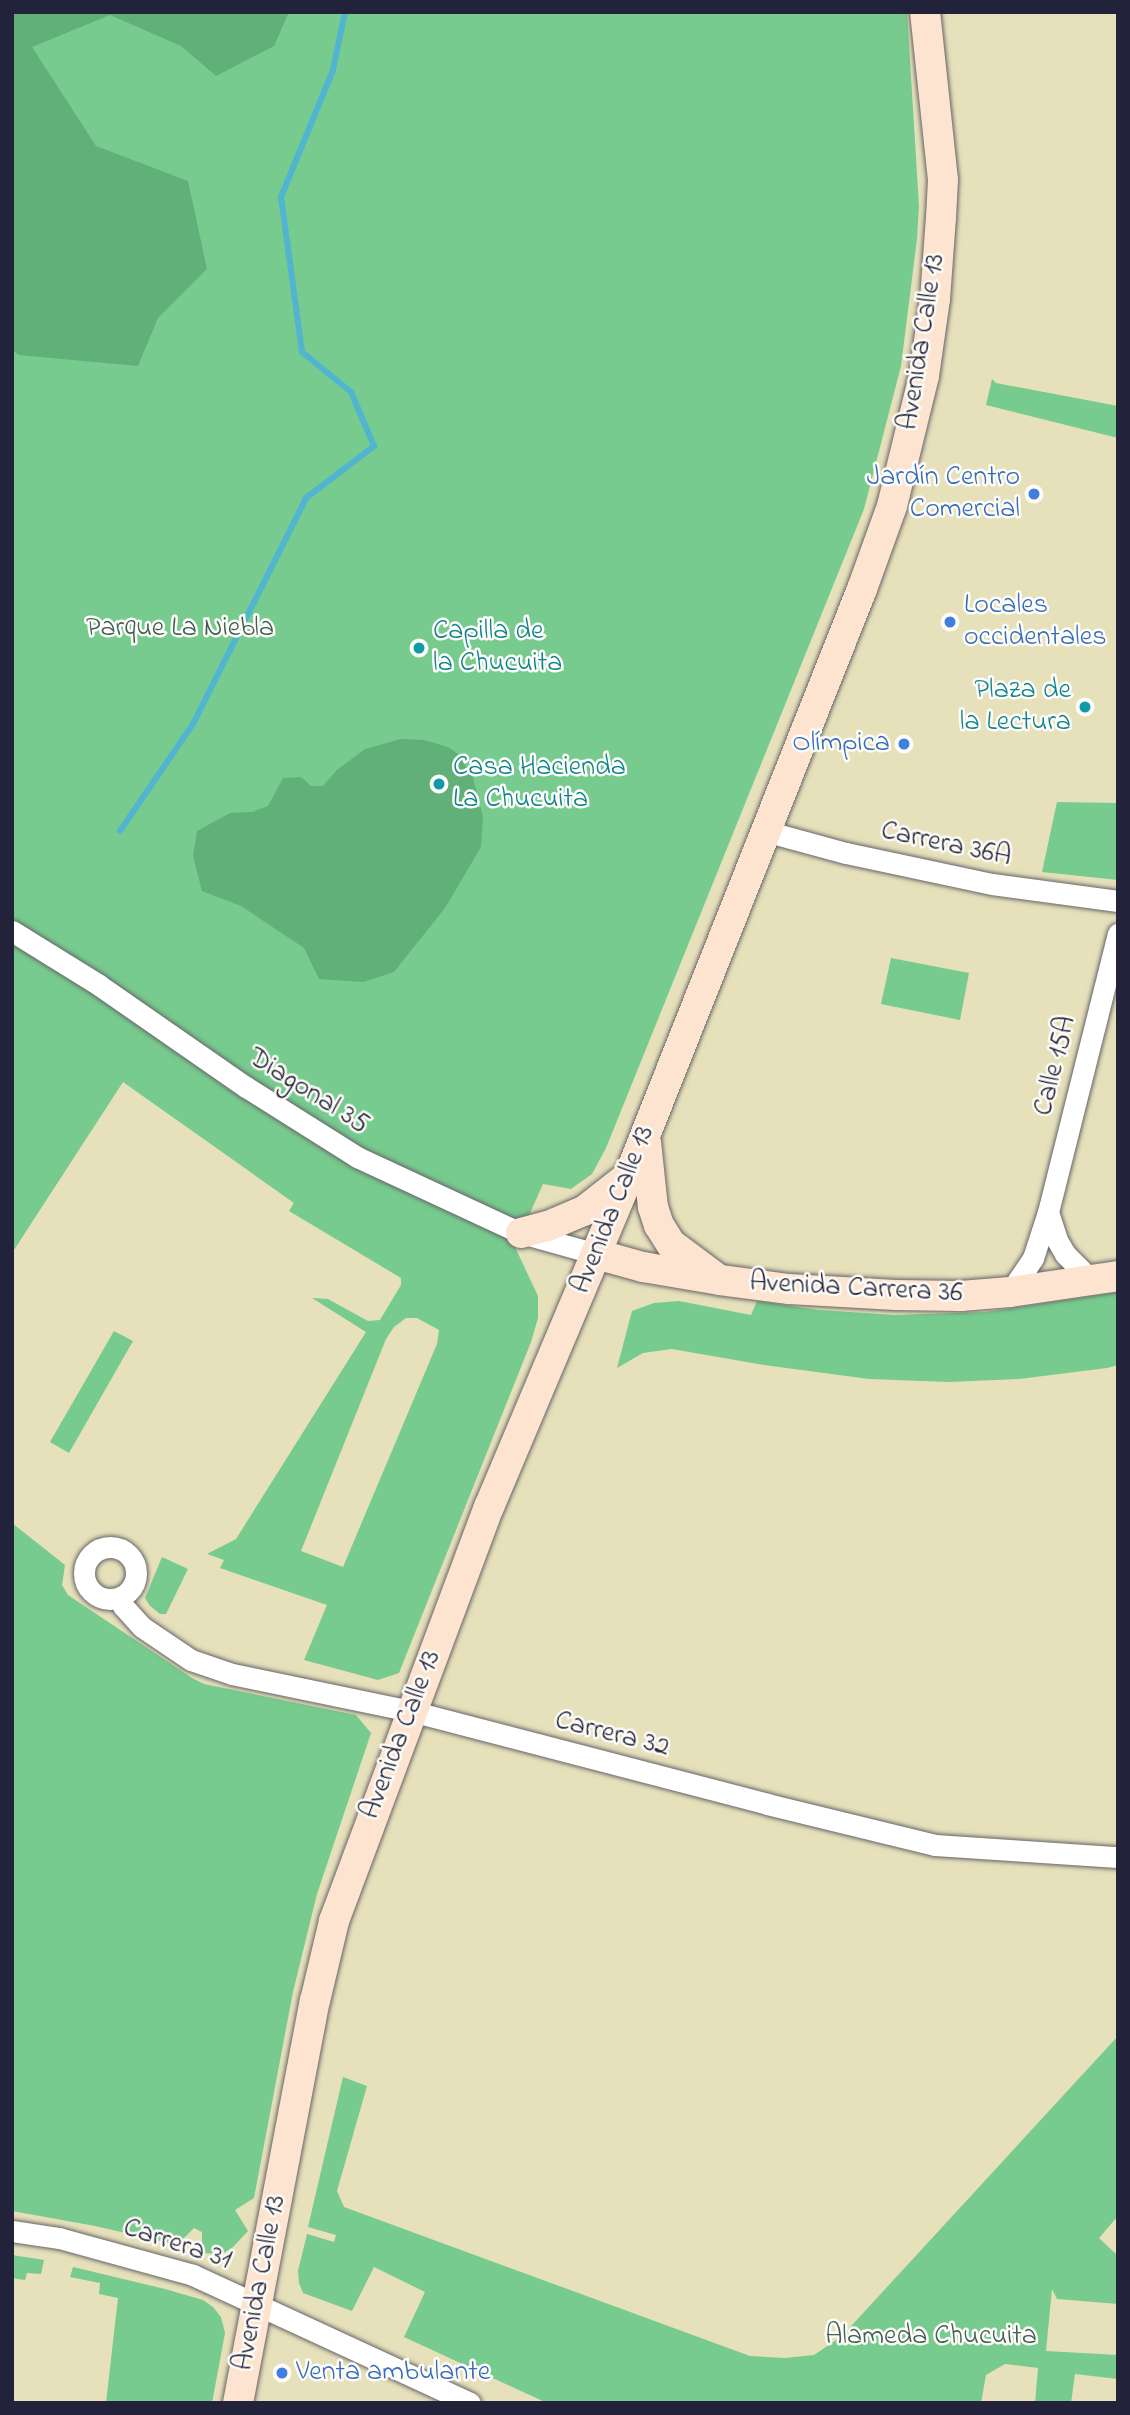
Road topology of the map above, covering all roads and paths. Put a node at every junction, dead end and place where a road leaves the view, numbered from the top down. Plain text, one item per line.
1 (925, 12) edge
2 (765, 831) junction
3 (1118, 901) edge
4 (12, 931) edge
5 (1118, 934) edge
6 (645, 1132) junction
7 (629, 1175) junction
8 (1048, 1212) junction
9 (521, 1233) junction
10 (596, 1254) junction
11 (1106, 1279) edge
12 (720, 1280) junction
13 (1010, 1292) junction
14 (120, 1597) dead end
15 (411, 1711) junction
16 (1118, 1857) edge
17 (12, 2231) edge
18 (255, 2303) junction
19 (238, 2403) edge
20 (470, 2403) edge

1 - 2 main road, Avenida Calle 13
2 - 3 street, Carrera 36A
2 - 6 main road, Avenida Calle 13
4 - 9 street, Diagonal 35
5 - 8 street, Calle 15A
6 - 7 main road, Avenida Calle 13
6 - 12 main road
7 - 9 main road
7 - 10 main road, Avenida Calle 13
8 - 11 street
8 - 13 street, Calle 15A
9 - 10 street, Diagonal 35
10 - 12 main road, Avenida Carrera 36
10 - 15 main road, Avenida Calle 13
11 - 13 main road, Avenida Carrera 36
12 - 13 main road, Avenida Carrera 36
14 - 15 street, Carrera 32
15 - 16 street, Carrera 32
15 - 18 main road, Avenida Calle 13
17 - 18 street, Carrera 31
18 - 19 main road, Avenida Calle 13
18 - 20 street, Carrera 31

